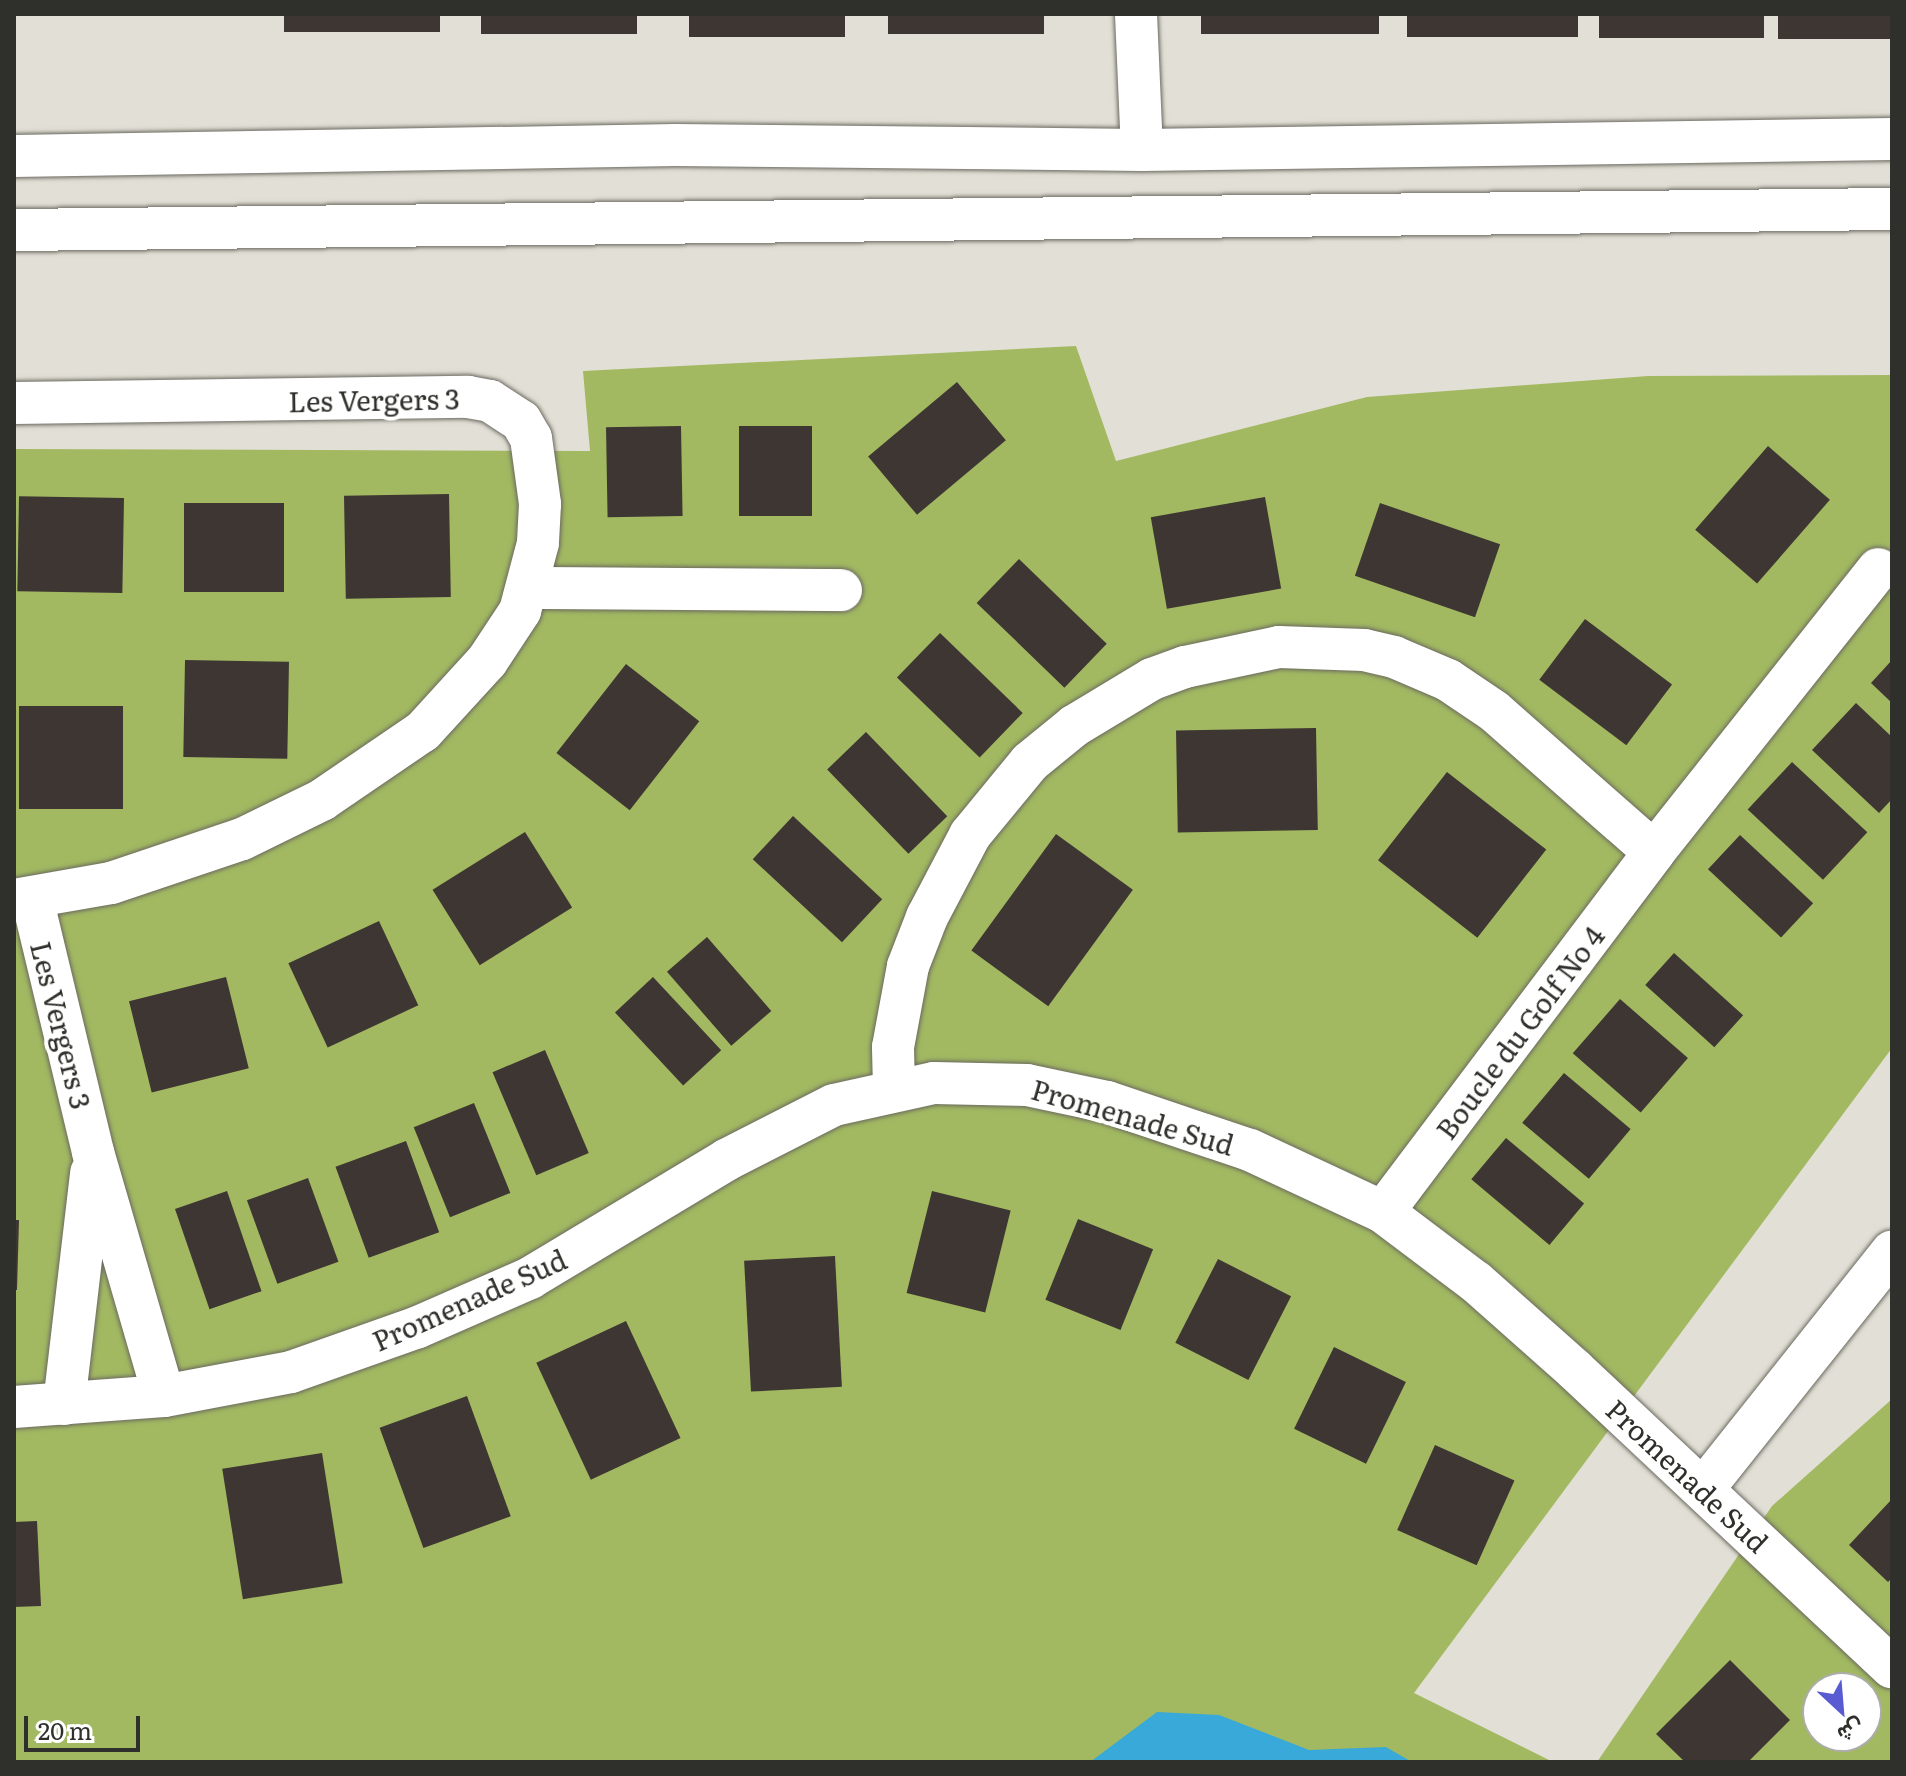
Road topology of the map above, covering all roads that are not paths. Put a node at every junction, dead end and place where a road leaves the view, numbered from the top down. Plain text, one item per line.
1 (1136, 14) edge
2 (1892, 139) edge
3 (1232, 149) junction
4 (1142, 150) junction
5 (14, 156) edge
6 (1892, 209) edge
7 (1234, 219) junction
8 (14, 230) edge
9 (14, 403) edge
10 (1878, 569) dead end
11 (529, 588) junction
12 (841, 590) dead end
13 (1654, 852) junction
14 (23, 899) edge
15 (894, 1089) junction
16 (93, 1152) junction
17 (1383, 1212) junction
18 (1892, 1252) edge
19 (164, 1396) junction
20 (64, 1404) junction
21 (14, 1407) edge
22 (1704, 1488) junction
23 (1892, 1668) edge

1 - 4 street
2 - 3 street
3 - 4 street
3 - 7 street
4 - 5 street
6 - 7 street
7 - 8 street
9 - 11 street, Les Vergers 3
10 - 13 street, Boucle du Golf No 4
11 - 12 street
11 - 14 street, Les Vergers 3
13 - 15 street
13 - 17 street, Boucle du Golf No 4
14 - 16 street, Les Vergers 3
15 - 17 street, Promenade Sud
15 - 19 street, Promenade Sud
16 - 19 street, Les Vergers 3
16 - 20 street, Les Vergers 3
17 - 22 street, Promenade Sud
18 - 22 street
19 - 20 street, Promenade Sud
20 - 21 street, Promenade Sud
22 - 23 street, Promenade Sud

